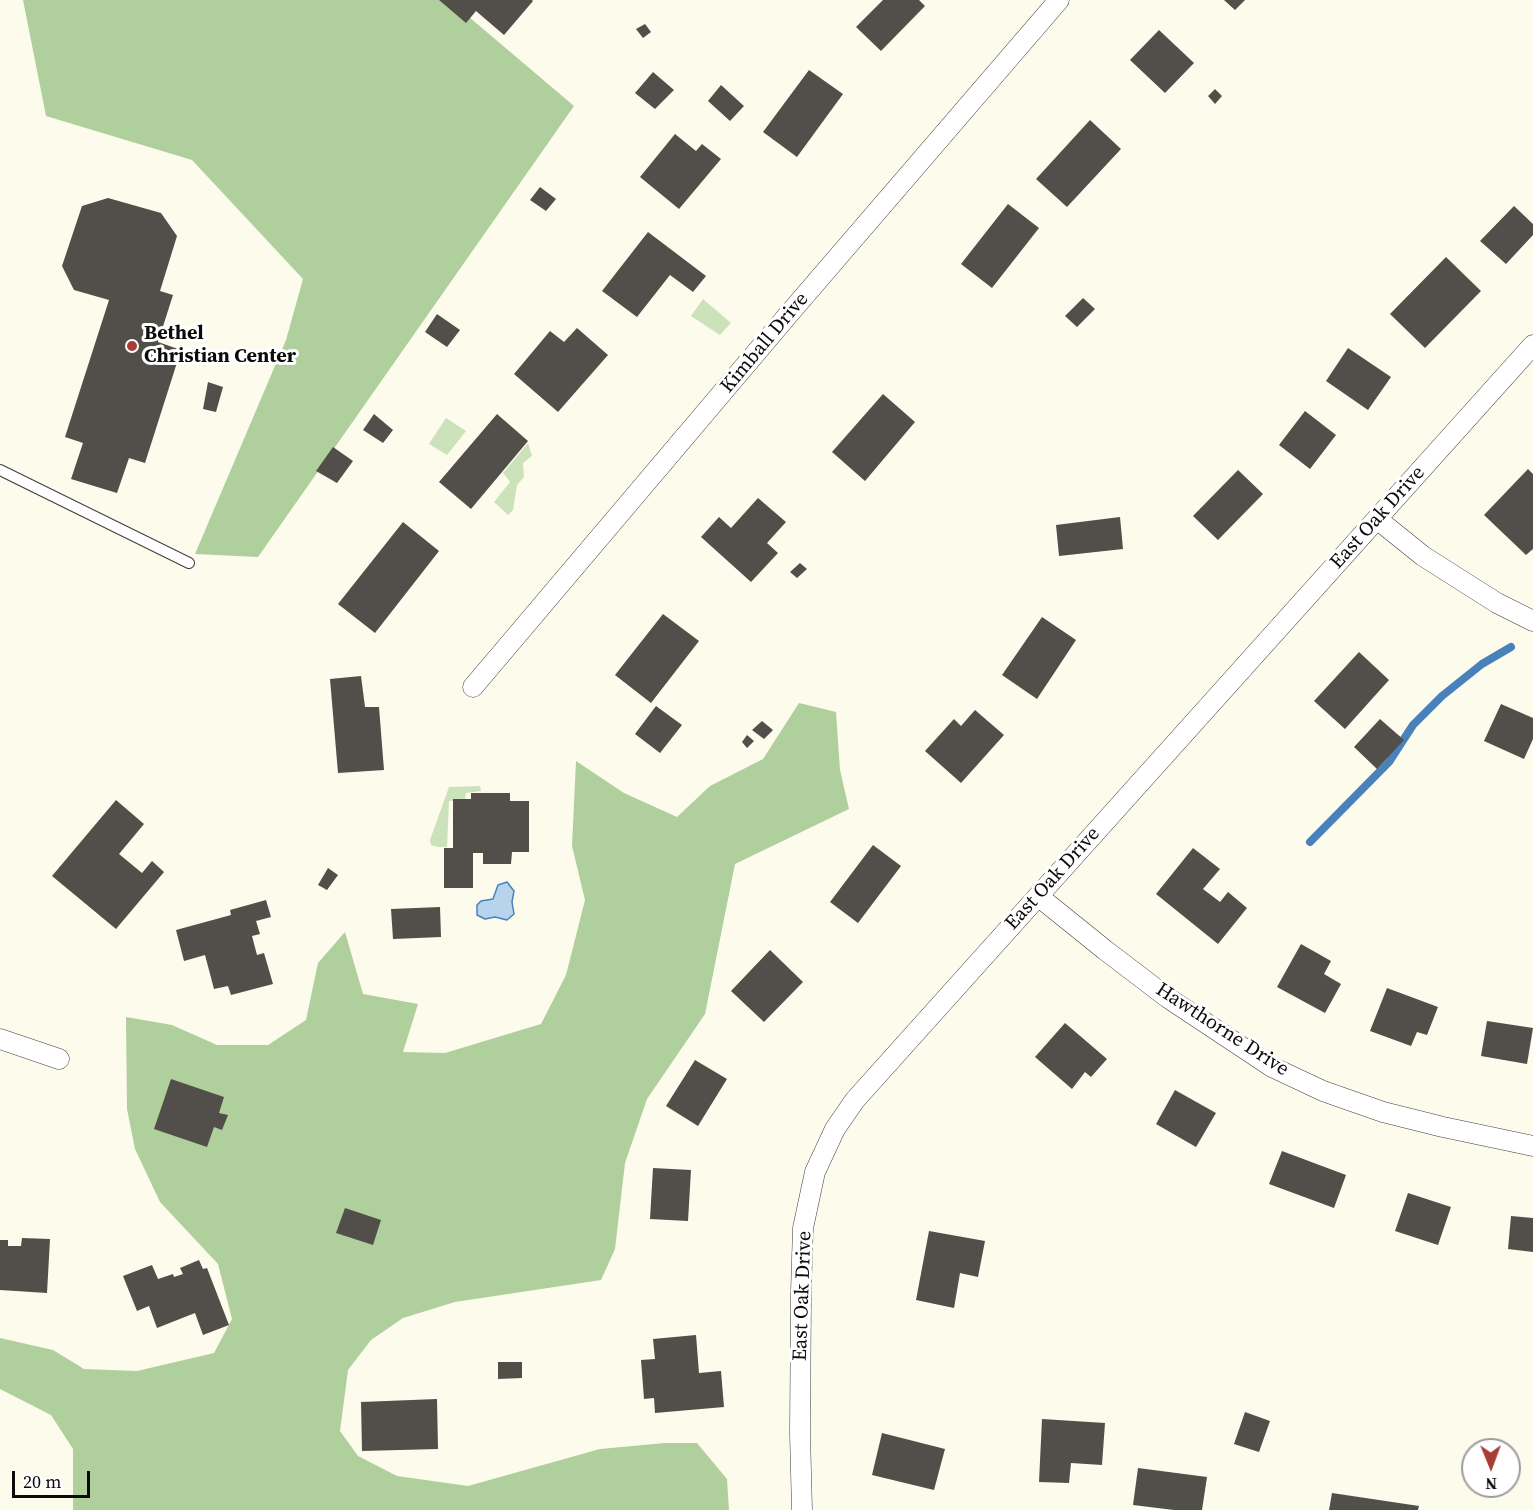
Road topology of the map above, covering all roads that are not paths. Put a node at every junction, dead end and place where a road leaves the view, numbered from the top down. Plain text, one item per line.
1 (1059, 0) edge
2 (1533, 345) edge
3 (0, 470) edge
4 (1377, 519) junction
5 (189, 563) dead end
6 (1533, 621) edge
7 (473, 687) dead end
8 (1038, 896) junction
9 (0, 1039) edge
10 (59, 1059) dead end
11 (1533, 1146) edge
12 (802, 1510) edge

1 - 7 street, Kimball Drive
2 - 4 street, East Oak Drive
3 - 5 lane
4 - 6 street
4 - 8 street, East Oak Drive
8 - 11 street, Hawthorne Drive
8 - 12 street, East Oak Drive
9 - 10 street

